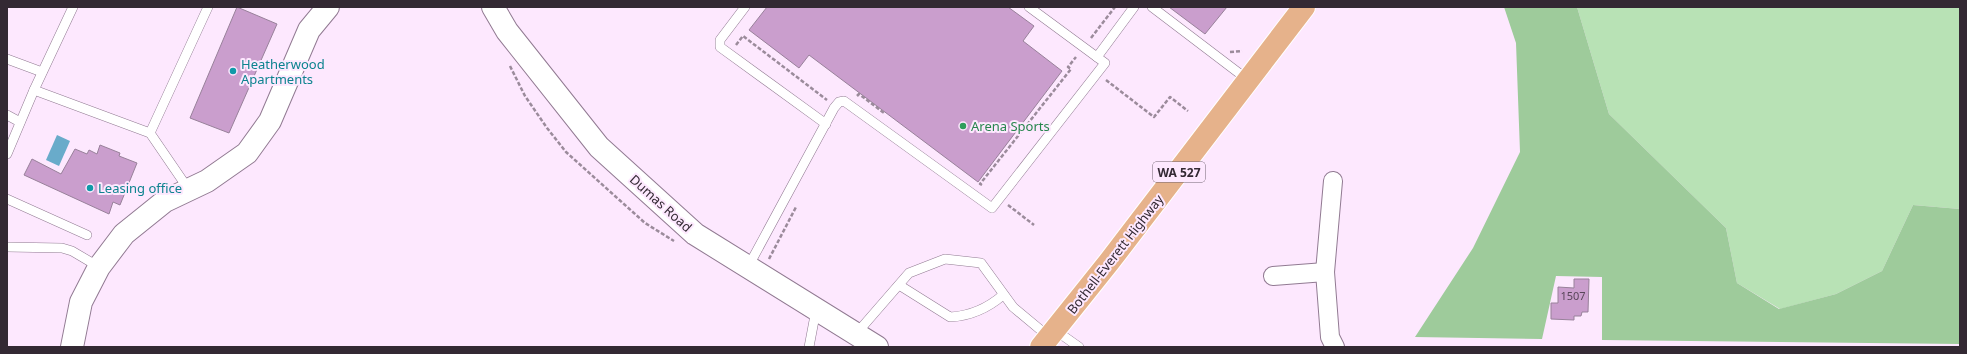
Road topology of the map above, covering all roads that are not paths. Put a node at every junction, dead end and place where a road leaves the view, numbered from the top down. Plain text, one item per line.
1 (73, 7) edge
2 (208, 7) edge
3 (328, 7) edge
4 (492, 7) edge
5 (745, 7) edge
6 (1029, 7) edge
7 (1134, 7) edge
8 (1152, 7) edge
9 (1304, 7) edge
10 (1097, 57) junction
11 (7, 59) edge
12 (42, 72) junction
13 (1249, 81) junction
14 (34, 90) junction
15 (7, 116) edge
16 (20, 122) junction
17 (826, 124) junction
18 (150, 133) junction
19 (7, 154) edge
20 (1333, 181) dead end
21 (189, 190) junction
22 (7, 199) edge
23 (87, 235) dead end
24 (7, 247) edge
25 (99, 267) junction
26 (748, 267) junction
27 (1325, 272) junction
28 (1273, 276) dead end
29 (899, 285) junction
30 (1003, 295) junction
31 (816, 310) junction
32 (856, 334) junction
33 (1049, 338) edge
34 (72, 347) edge
35 (809, 347) edge
36 (878, 347) edge
37 (1079, 347) edge
38 (1335, 347) edge

1 - 12 lane
2 - 18 lane
3 - 21 street
4 - 26 street, Dumas Road
5 - 17 lane
6 - 10 lane
7 - 10 lane
8 - 13 lane
9 - 13 main road, Bothell-Everett Highway / WA 527
10 - 17 lane
11 - 12 lane
12 - 14 lane
13 - 33 main road, Bothell-Everett Highway / WA 527
14 - 16 lane
14 - 18 lane
15 - 16 lane
16 - 19 lane
17 - 26 lane
18 - 21 lane
20 - 27 street
21 - 25 street
22 - 23 lane
24 - 25 lane
25 - 34 street
26 - 31 street, Dumas Road
27 - 28 street
27 - 38 street
29 - 30 lane
29 - 30 lane
29 - 32 lane
30 - 33 lane
31 - 32 street, Dumas Road
31 - 35 lane
32 - 36 street, Dumas Road
33 - 37 lane

